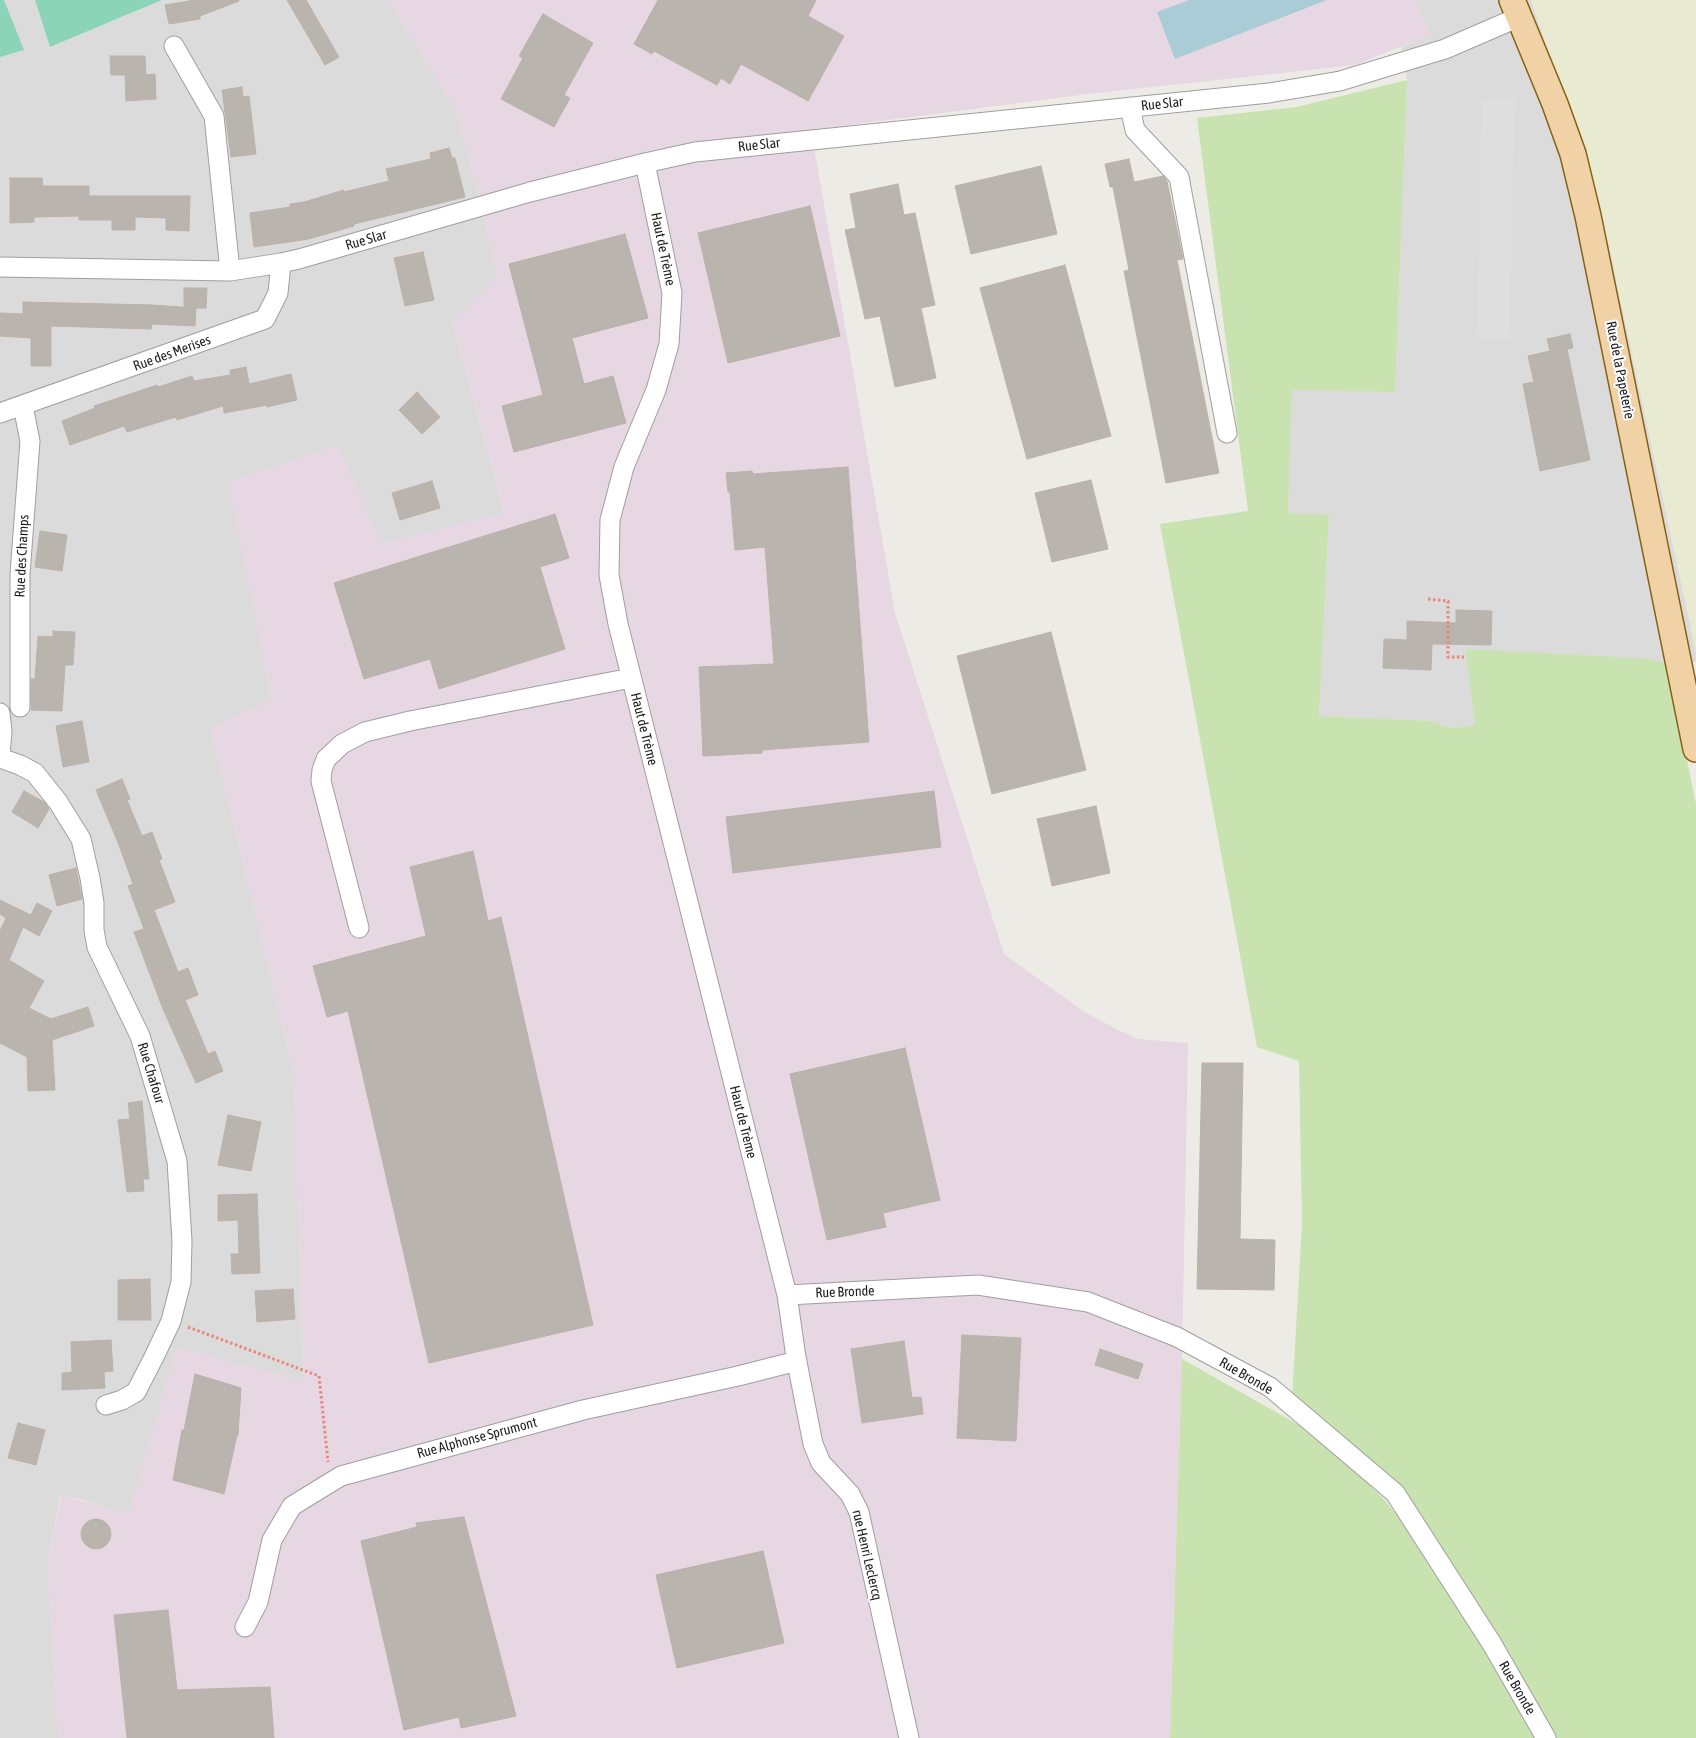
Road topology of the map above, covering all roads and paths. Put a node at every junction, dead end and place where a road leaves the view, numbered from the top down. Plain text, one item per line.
1 (1516, 8) edge
2 (174, 46) dead end
3 (1130, 107) junction
4 (645, 162) junction
5 (281, 263) junction
6 (0, 267) edge
7 (230, 271) junction
8 (23, 406) junction
9 (0, 413) edge
10 (1227, 433) dead end
11 (1428, 599) dead end
12 (1464, 657) dead end
13 (631, 678) junction
14 (20, 708) dead end
15 (0, 713) edge
16 (1696, 749) edge
17 (0, 756) edge
18 (359, 928) dead end
19 (787, 1295) junction
20 (171, 1321) junction
21 (797, 1361) junction
22 (106, 1405) dead end
23 (329, 1483) junction
24 (245, 1627) dead end
25 (909, 1738) edge
26 (1546, 1738) edge

1 - 3 street, Rue Slar
1 - 16 main road, Rue de la Papeterie
2 - 7 street
3 - 4 street, Rue Slar
3 - 10 street
4 - 5 street, Rue Slar
4 - 13 street, Haut de Trème
5 - 7 street, Rue Slar
5 - 8 street, Rue des Merises
6 - 7 street, Rue Slar
8 - 9 street, Rue des Merises
8 - 14 street, Rue des Champs
11 - 12 path
13 - 18 street
13 - 19 street, Haut de Trème
15 - 17 street
17 - 20 street, Rue Chafour
19 - 21 street, rue Henri Leclercq
19 - 26 street, Rue Bronde
20 - 22 street, Rue Chafour
20 - 23 path
21 - 23 street, Rue Alphonse Sprumont
21 - 25 street, rue Henri Leclercq
23 - 24 street, Rue Alphonse Sprumont

